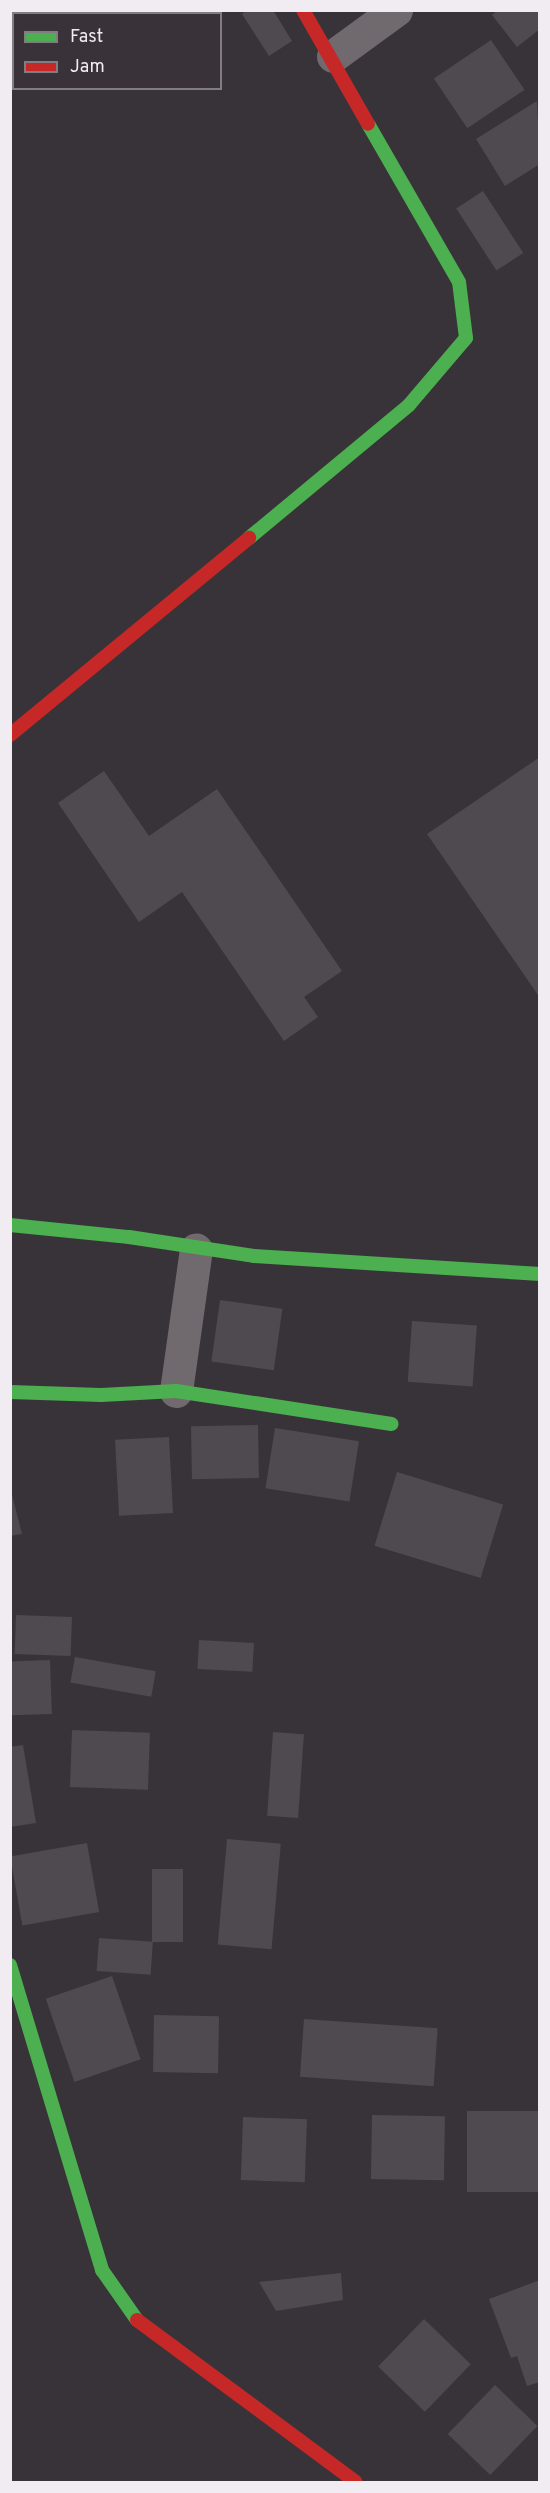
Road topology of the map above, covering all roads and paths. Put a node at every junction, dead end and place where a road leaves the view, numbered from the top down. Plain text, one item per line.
1 (303, 10) edge
2 (396, 10) edge
3 (333, 56) junction
4 (10, 735) edge
5 (10, 1225) edge
6 (196, 1249) junction
7 (540, 1274) edge
8 (176, 1391) junction
9 (10, 1392) edge
10 (391, 1424) dead end
11 (10, 1965) edge
12 (356, 2482) edge

1 - 3 street
2 - 3 street
3 - 4 street
5 - 6 street
6 - 7 street
6 - 8 street
8 - 9 street
8 - 10 street
11 - 12 street

